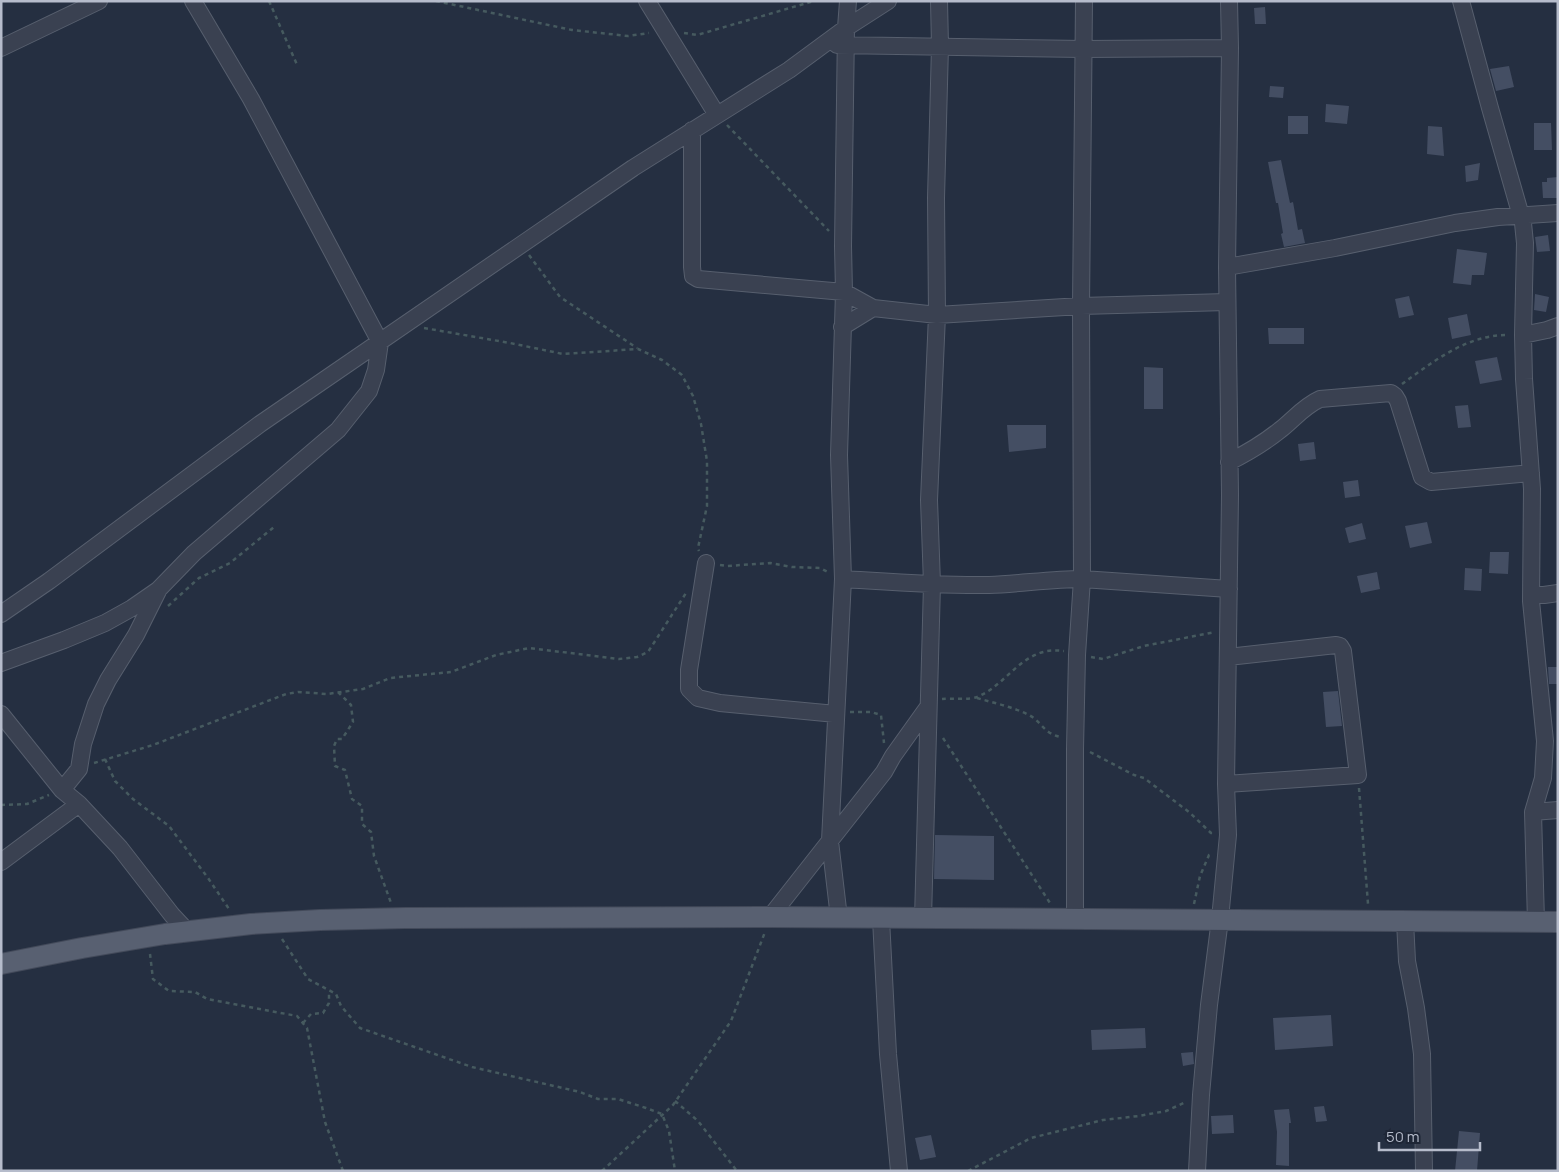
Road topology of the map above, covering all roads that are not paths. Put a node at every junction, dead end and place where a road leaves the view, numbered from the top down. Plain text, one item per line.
1 (99, 1) edge
2 (193, 1) edge
3 (646, 1) edge
4 (848, 1) edge
5 (888, 1) edge
6 (939, 1) edge
7 (1084, 1) edge
8 (1229, 1) edge
9 (1461, 1) edge
10 (846, 28) junction
11 (825, 44) junction
12 (846, 45) junction
13 (940, 46) junction
14 (1, 48) edge
15 (1230, 48) junction
16 (1083, 49) junction
17 (717, 115) junction
18 (692, 130) junction
19 (1558, 213) edge
20 (1521, 215) junction
21 (1227, 267) junction
22 (844, 292) junction
23 (1227, 302) junction
24 (1081, 306) junction
25 (873, 308) junction
26 (937, 315) junction
27 (1558, 326) edge
28 (842, 327) junction
29 (1523, 335) junction
30 (380, 342) junction
31 (1229, 462) junction
32 (1531, 473) junction
33 (706, 563) road end
34 (843, 579) junction
35 (1082, 579) junction
36 (932, 584) junction
37 (1229, 589) junction
38 (158, 590) junction
39 (1558, 593) edge
40 (1531, 595) junction
41 (1, 614) edge
42 (1228, 657) junction
43 (1, 663) edge
44 (928, 711) junction
45 (1, 714) edge
46 (836, 714) junction
47 (1550, 724) edge
48 (1226, 784) junction
49 (62, 790) junction
50 (79, 804) junction
51 (1558, 810) edge
52 (1533, 812) junction
53 (830, 841) junction
54 (1, 862) edge
55 (770, 917) junction
56 (839, 918) junction
57 (881, 918) junction
58 (923, 919) junction
59 (1068, 919) junction
60 (1220, 919) junction
61 (1405, 921) junction
62 (1536, 922) junction
63 (1558, 922) edge
64 (187, 931) junction
65 (1, 964) edge
66 (898, 1171) edge
67 (1196, 1171) edge
68 (1424, 1171) edge

1 - 14 street
2 - 30 street
3 - 17 street
4 - 10 street
5 - 10 street
6 - 13 street
7 - 16 street
8 - 15 street
9 - 20 street
10 - 11 street
10 - 12 street
11 - 12 street
11 - 17 street
12 - 13 street
12 - 22 street
13 - 16 street
13 - 26 street
15 - 16 street
15 - 21 street
16 - 24 street
17 - 18 street
18 - 22 street
18 - 30 street
19 - 20 street
20 - 21 street
20 - 29 street
21 - 23 street
22 - 25 street
22 - 28 street
23 - 24 street
23 - 31 street
24 - 26 street
24 - 35 street
25 - 26 street
25 - 28 street
26 - 36 street
27 - 29 street
28 - 34 street
29 - 32 street
30 - 38 street
30 - 41 street
31 - 32 street
31 - 37 street
32 - 40 street
33 - 46 street
34 - 36 street
34 - 46 street
35 - 36 street
35 - 37 street
35 - 59 street
36 - 44 street
37 - 42 street
38 - 43 street
38 - 49 street
39 - 40 street
40 - 47 street
42 - 48 street
42 - 48 street
44 - 53 street
44 - 58 street
45 - 49 street
46 - 53 street
47 - 52 street
48 - 60 street
49 - 50 street
50 - 54 street
50 - 64 street
51 - 52 street
52 - 62 street
53 - 55 street
53 - 56 street
55 - 56 main road
55 - 64 main road
56 - 57 main road
57 - 58 main road
57 - 66 street
58 - 59 main road
59 - 60 main road
60 - 61 main road
60 - 67 street
61 - 62 main road
61 - 68 street
62 - 63 main road
64 - 65 main road

